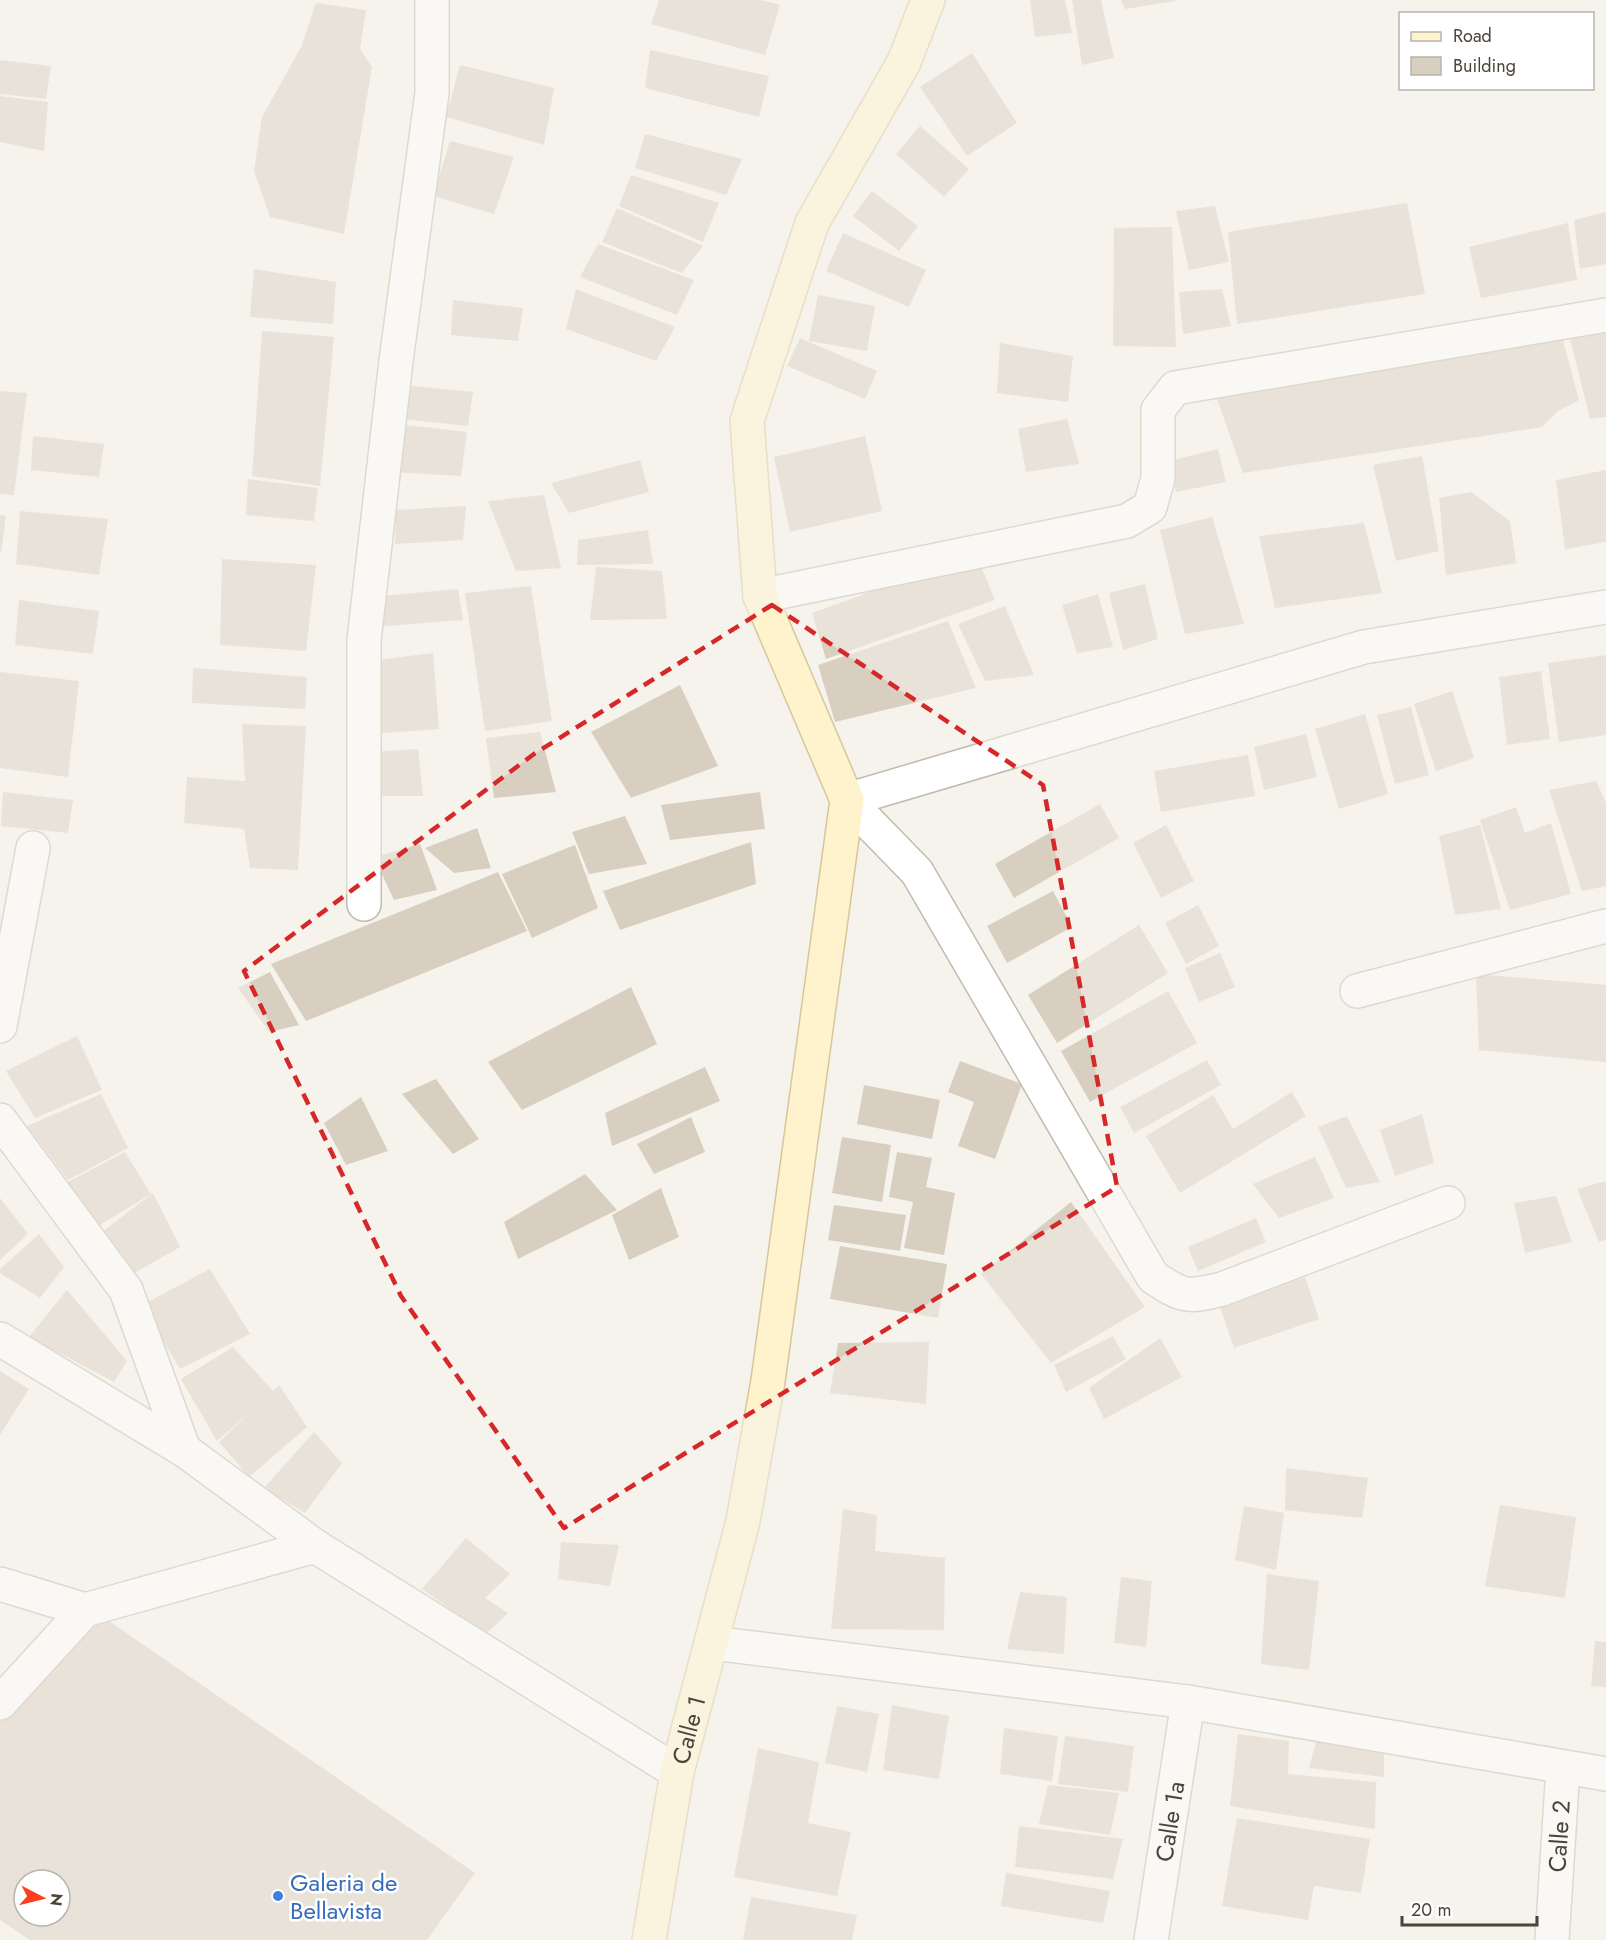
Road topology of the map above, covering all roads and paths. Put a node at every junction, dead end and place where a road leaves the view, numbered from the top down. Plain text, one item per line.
1 (432, 0) edge
2 (928, 0) edge
3 (1606, 315) edge
4 (760, 596) junction
5 (1606, 607) edge
6 (847, 800) junction
7 (33, 848) dead end
8 (364, 904) dead end
9 (1606, 926) edge
10 (1358, 991) dead end
11 (0, 1026) edge
12 (0, 1120) edge
13 (1448, 1203) dead end
14 (0, 1339) edge
15 (184, 1450) junction
16 (315, 1546) junction
17 (0, 1584) edge
18 (86, 1610) junction
19 (712, 1643) junction
20 (1188, 1702) junction
21 (0, 1703) edge
22 (1563, 1768) junction
23 (678, 1772) junction
24 (1606, 1774) edge
25 (649, 1940) edge
26 (1151, 1940) edge
27 (1552, 1940) edge

1 - 8 street
2 - 4 main road
3 - 4 street
4 - 6 main road
5 - 6 street
6 - 13 street
6 - 19 main road, Calle 1
7 - 11 street
9 - 10 street
12 - 15 street
14 - 15 street
15 - 16 street
16 - 18 street
16 - 23 street
17 - 18 street
18 - 21 street
19 - 20 street
19 - 23 main road, Calle 1
20 - 22 street
20 - 26 street, Calle 1a
22 - 24 street
22 - 27 street, Calle 2
23 - 25 main road, Calle 1

